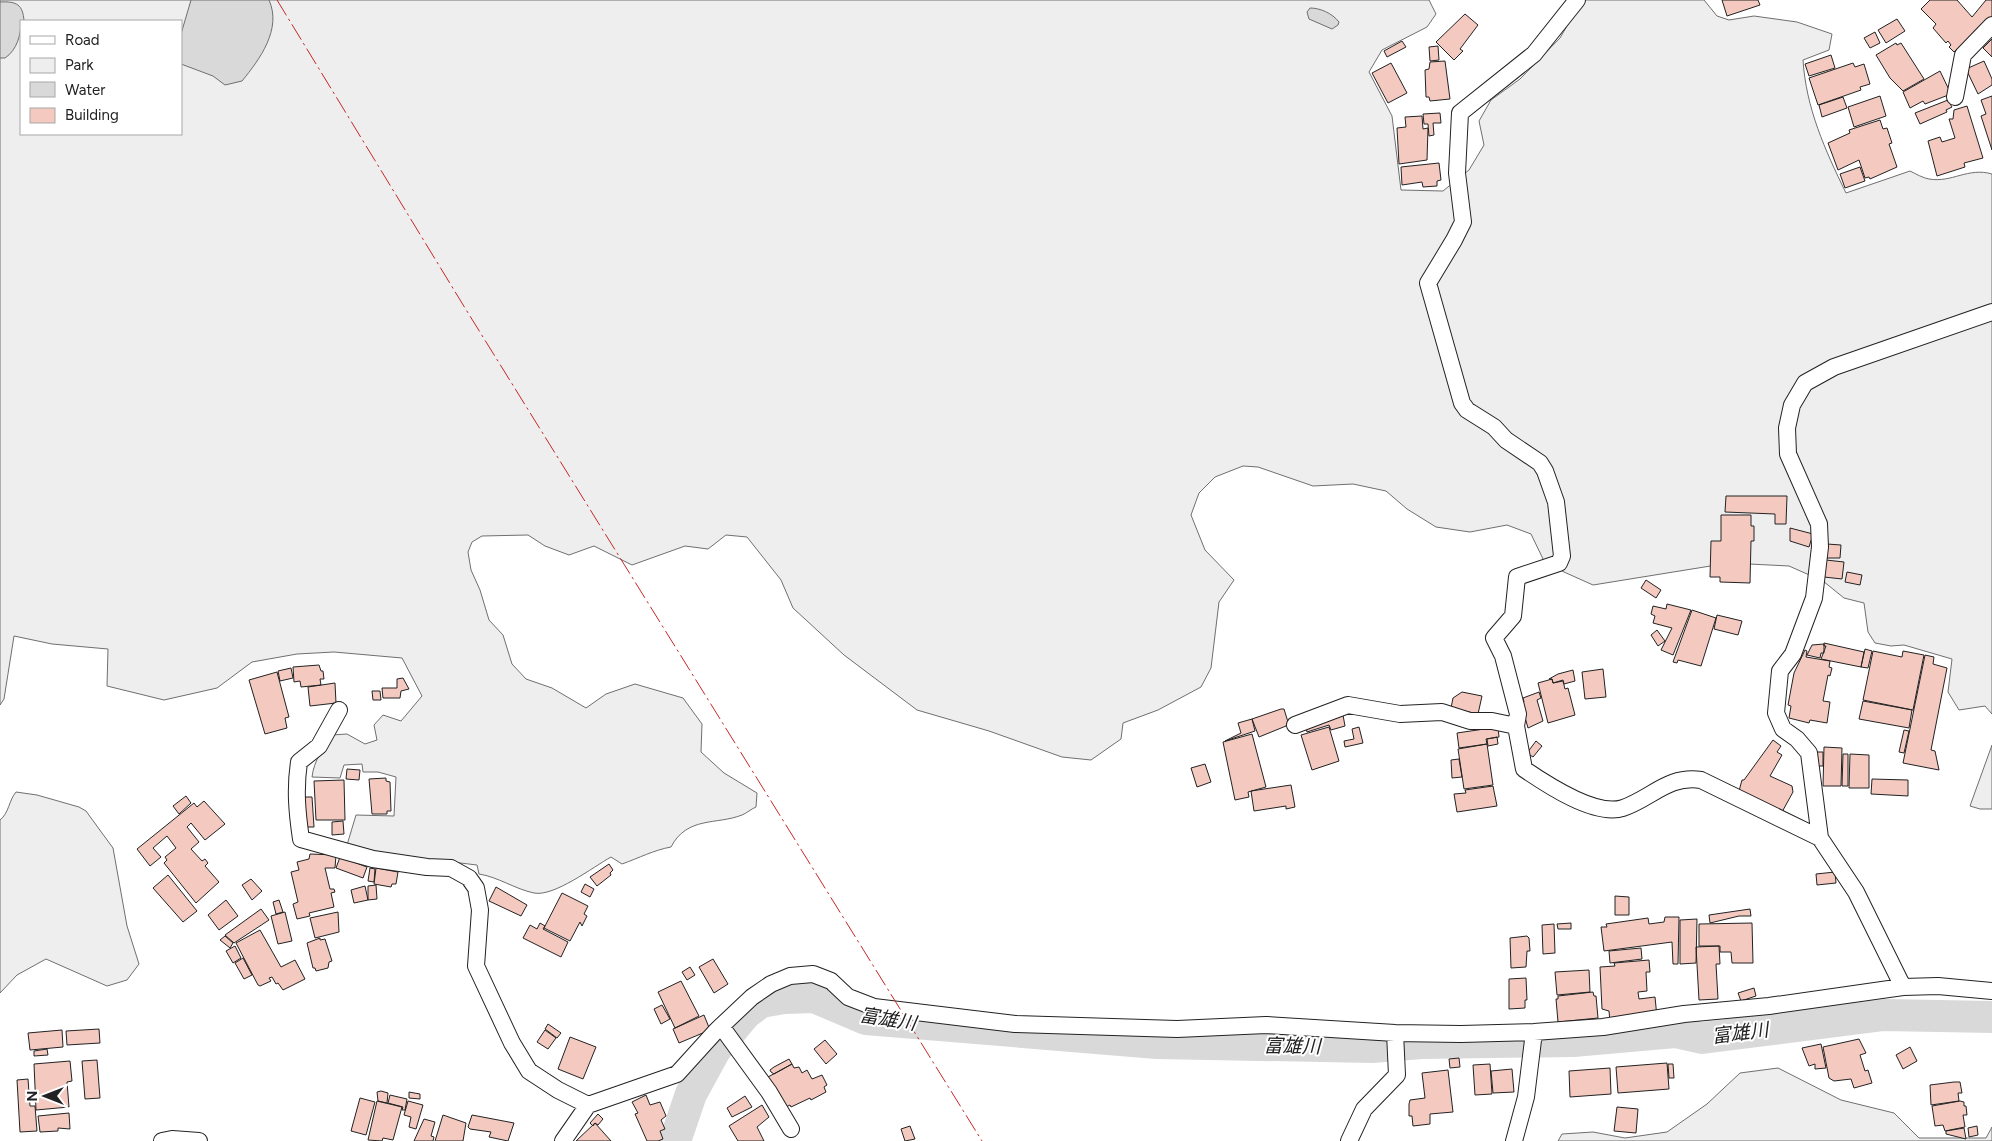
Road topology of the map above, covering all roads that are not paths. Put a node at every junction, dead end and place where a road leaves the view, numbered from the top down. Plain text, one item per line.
1 (1577, 0) edge
2 (1992, 25) edge
3 (1955, 97) dead end
4 (1992, 312) edge
5 (339, 710) dead end
6 (1295, 726) dead end
7 (1516, 726) junction
8 (1820, 838) junction
9 (1903, 987) junction
10 (1992, 991) edge
11 (721, 1026) junction
12 (1534, 1032) junction
13 (1395, 1037) junction
14 (588, 1105) junction
15 (791, 1129) dead end
16 (162, 1141) edge
17 (199, 1141) edge
18 (563, 1141) edge
19 (1349, 1141) edge
20 (1514, 1141) edge

1 - 7 street
2 - 3 street
4 - 8 street
5 - 14 street
6 - 7 street
7 - 8 street
8 - 9 street
9 - 10 street
9 - 12 street
11 - 13 street
11 - 14 street
11 - 15 street
12 - 13 street
12 - 20 street
13 - 19 street
14 - 18 street
16 - 17 street

